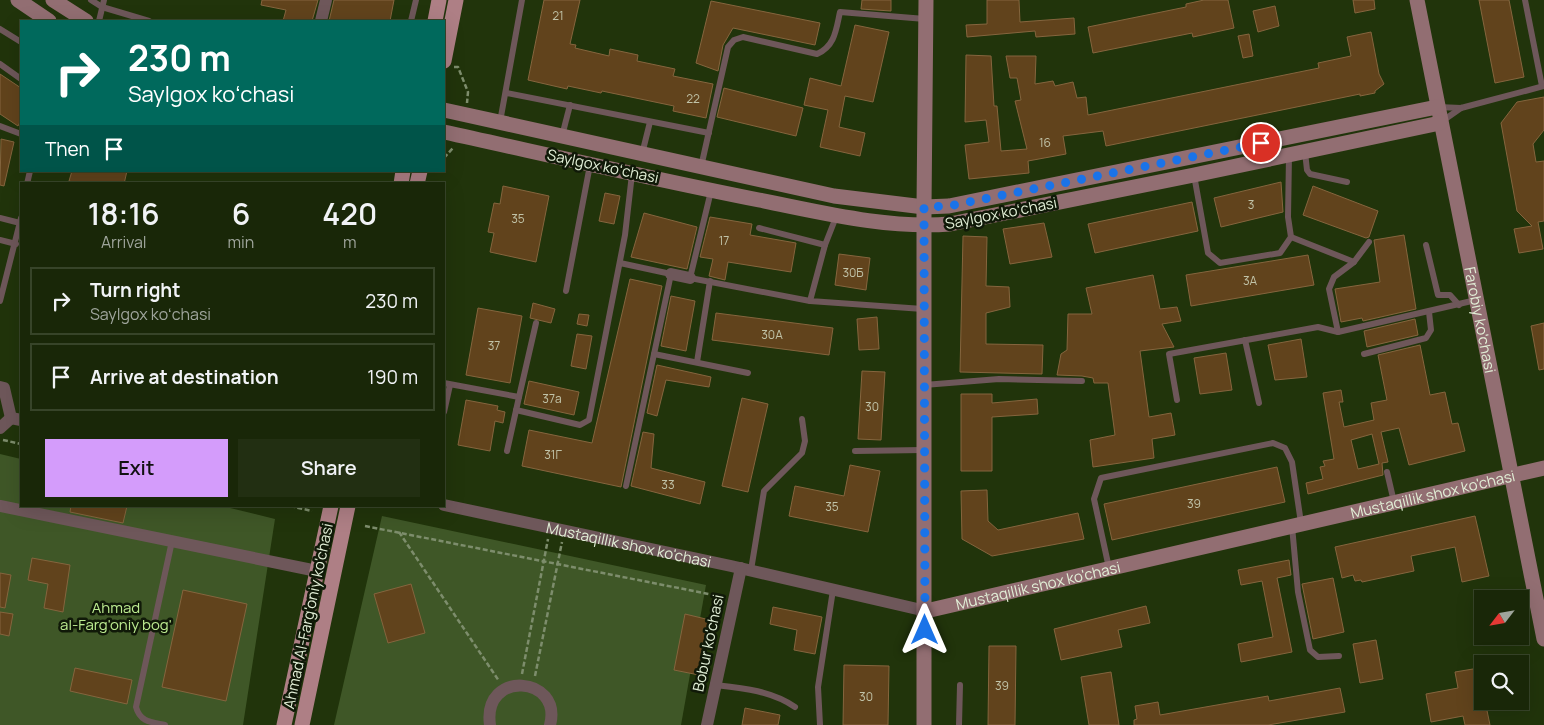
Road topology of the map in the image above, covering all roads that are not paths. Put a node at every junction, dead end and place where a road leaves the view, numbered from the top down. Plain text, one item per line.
1 (18, 0) edge
2 (54, 0) edge
3 (90, 0) edge
4 (326, 0) edge
5 (416, 0) edge
6 (439, 0) edge
7 (456, 0) edge
8 (522, 0) edge
9 (926, 0) edge
10 (1416, 0) edge
11 (1525, 0) edge
12 (103, 3) edge
13 (926, 19) junction
14 (48, 20) edge
15 (84, 20) edge
16 (99, 20) edge
17 (146, 20) edge
18 (321, 20) edge
19 (411, 20) edge
20 (435, 20) edge
21 (0, 29) edge
22 (20, 41) edge
23 (0, 64) edge
24 (447, 64) edge
25 (20, 79) edge
26 (1543, 86) edge
27 (507, 93) junction
28 (570, 106) junction
29 (1436, 107) junction
30 (1461, 108) junction
31 (445, 110) edge
32 (500, 122) junction
33 (650, 122) junction
34 (1440, 123) junction
35 (0, 126) edge
36 (445, 132) edge
37 (20, 134) edge
38 (709, 134) junction
39 (562, 136) junction
40 (1305, 152) junction
41 (642, 154) junction
42 (1289, 156) junction
43 (590, 164) junction
44 (701, 167) junction
45 (632, 173) junction
46 (1194, 175) junction
47 (1347, 182) dead end
48 (711, 191) junction
49 (924, 207) junction
50 (836, 215) junction
51 (0, 218) edge
52 (20, 221) edge
53 (925, 226) junction
54 (20, 227) edge
55 (759, 228) dead end
56 (1291, 237) junction
57 (0, 240) edge
58 (18, 240) edge
59 (1370, 242) dead end
60 (825, 245) junction
61 (1426, 245) dead end
62 (1354, 262) junction
63 (620, 263) junction
64 (671, 274) junction
65 (690, 278) junction
66 (710, 281) junction
67 (566, 291) dead end
68 (1476, 300) junction
69 (0, 301) edge
70 (810, 301) junction
71 (1459, 305) junction
72 (925, 310) junction
73 (1429, 312) junction
74 (536, 323) dead end
75 (1338, 332) junction
76 (1245, 340) junction
77 (654, 354) junction
78 (1364, 354) dead end
79 (697, 362) junction
80 (748, 373) dead end
81 (1082, 381) dead end
82 (447, 384) edge
83 (924, 385) junction
84 (0, 387) edge
85 (519, 397) junction
86 (1177, 400) dead end
87 (445, 403) edge
88 (1259, 403) dead end
89 (516, 410) junction
90 (16, 419) edge
91 (802, 419) dead end
92 (0, 428) edge
93 (925, 450) junction
94 (507, 451) dead end
95 (855, 451) dead end
96 (1544, 468) edge
97 (1387, 472) dead end
98 (1510, 475) junction
99 (626, 486) dead end
100 (1394, 502) junction
101 (445, 505) edge
102 (0, 506) edge
103 (331, 507) edge
104 (348, 507) edge
105 (1297, 524) junction
106 (172, 541) junction
107 (1110, 568) junction
108 (746, 569) junction
109 (318, 571) junction
110 (833, 590) junction
111 (1539, 593) edge
112 (926, 611) junction
113 (1544, 639) edge
114 (1339, 656) dead end
115 (715, 685) junction
116 (960, 685) dead end
117 (795, 707) dead end
118 (164, 725) edge
119 (284, 725) edge
120 (302, 725) edge
121 (490, 725) edge
122 (550, 725) edge
123 (707, 725) edge
124 (820, 725) edge
125 (924, 725) edge
126 (959, 725) edge

1 - 14 main road
2 - 15 main road
3 - 12 lane
4 - 18 street
5 - 19 lane
6 - 20 main road
7 - 24 main road
8 - 27 lane
9 - 13 main road
10 - 29 main road, Farobiy ko'chasi
11 - 26 lane
12 - 16 lane
12 - 17 lane
13 - 38 lane
13 - 49 main road
21 - 22 lane
23 - 25 lane
26 - 30 lane
27 - 28 lane
27 - 32 lane
28 - 33 lane
28 - 39 lane
29 - 30 lane
29 - 34 main road, Farobiy ko'chasi
29 - 49 main road, Saylgox koʻchasi
30 - 34 lane
31 - 32 main road, Saylgox koʻchasi
32 - 39 main road, Saylgox koʻchasi
33 - 38 lane
33 - 41 lane
34 - 40 main road, Saylgox koʻchasi
34 - 68 main road, Farobiy ko'chasi
35 - 37 lane
36 - 43 main road, Saylgox koʻchasi
38 - 44 lane
39 - 41 main road, Saylgox koʻchasi
40 - 42 main road, Saylgox koʻchasi
40 - 47 lane
41 - 44 main road, Saylgox koʻchasi
42 - 46 main road, Saylgox koʻchasi
42 - 56 lane
43 - 45 main road, Saylgox koʻchasi
43 - 67 lane
44 - 49 main road, Saylgox koʻchasi
45 - 48 main road, Saylgox koʻchasi
45 - 63 lane
46 - 53 main road, Saylgox koʻchasi
46 - 56 lane
48 - 50 main road, Saylgox koʻchasi
48 - 65 lane
49 - 53 main road
50 - 53 main road, Saylgox koʻchasi
50 - 60 lane
51 - 52 lane
53 - 72 main road
54 - 58 lane
55 - 60 lane
56 - 62 lane
57 - 58 lane
58 - 69 lane
59 - 62 lane
60 - 70 lane
61 - 71 lane
62 - 75 lane
63 - 64 lane
63 - 89 lane
64 - 65 street
64 - 77 lane
65 - 66 lane
66 - 70 lane
66 - 79 lane
68 - 71 lane
68 - 98 main road, Farobiy ko'chasi
70 - 72 lane
71 - 73 lane
72 - 83 main road
73 - 75 lane
73 - 78 lane
74 - 85 lane
75 - 76 lane
76 - 86 lane
76 - 88 lane
77 - 79 lane
77 - 99 lane
79 - 80 lane
81 - 83 lane
82 - 85 lane
82 - 87 lane
83 - 93 main road
84 - 90 street
85 - 89 lane
89 - 94 lane
90 - 92 street
91 - 108 lane
93 - 95 lane
93 - 112 main road
96 - 98 main road, Mustaqillik shox ko'chasi
97 - 100 lane
98 - 100 main road, Mustaqillik shox ko'chasi
98 - 111 main road, Farobiy ko'chasi
100 - 105 main road, Mustaqillik shox ko'chasi
101 - 108 street, Mustaqillik shox ko'chasi
102 - 106 street
103 - 109 main road, Ahmad Al-Farg'oniy ko'chasi
104 - 120 main road, Ahmad Al-Farg'oniy ko'chasi
105 - 107 main road, Mustaqillik shox ko'chasi
105 - 107 lane
105 - 114 lane
106 - 109 street
106 - 118 lane
107 - 112 main road, Mustaqillik shox ko'chasi
108 - 110 street, Mustaqillik shox ko'chasi
108 - 115 street, Bobur ko'chasi
109 - 119 main road, Ahmad Al-Farg'oniy ko'chasi
110 - 112 street, Mustaqillik shox ko'chasi
110 - 124 lane
111 - 113 main road, Farobiy ko'chasi
112 - 125 main road
115 - 117 lane
115 - 123 street, Bobur ko'chasi
116 - 126 lane
121 - 122 street

